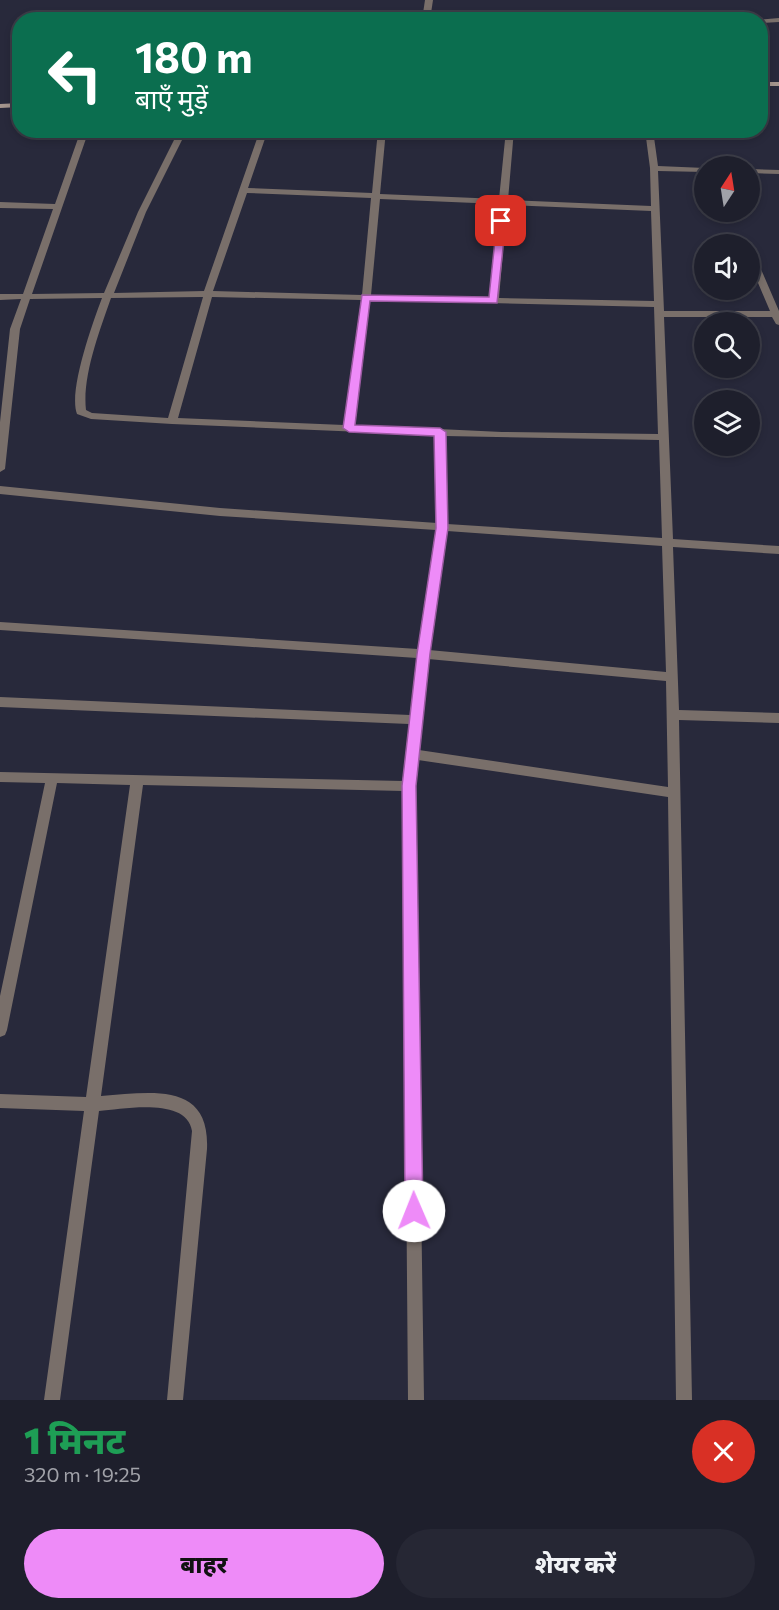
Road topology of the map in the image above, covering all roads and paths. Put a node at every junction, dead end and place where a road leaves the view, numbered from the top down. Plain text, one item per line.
1 (82, 138) edge
2 (179, 138) edge
3 (261, 138) edge
4 (381, 138) edge
5 (509, 138) edge
6 (650, 138) edge
7 (654, 168) junction
8 (694, 170) edge
9 (760, 171) edge
10 (779, 172) edge
11 (243, 190) junction
12 (376, 195) junction
13 (503, 201) junction
14 (0, 206) edge
15 (58, 207) junction
16 (655, 209) junction
17 (760, 276) edge
18 (208, 294) junction
19 (108, 295) junction
20 (0, 297) edge
21 (26, 297) junction
22 (366, 297) junction
23 (494, 300) junction
24 (659, 309) junction
25 (778, 317) edge
26 (172, 421) junction
27 (349, 428) junction
28 (440, 432) junction
29 (663, 438) junction
30 (0, 469) edge
31 (0, 490) edge
32 (442, 528) junction
33 (667, 544) junction
34 (779, 550) edge
35 (0, 626) edge
36 (423, 654) junction
37 (672, 677) junction
38 (0, 702) edge
39 (672, 715) junction
40 (779, 718) edge
41 (416, 720) junction
42 (412, 754) junction
43 (0, 777) edge
44 (52, 778) junction
45 (137, 780) junction
46 (409, 786) junction
47 (674, 793) junction
48 (0, 1030) edge
49 (0, 1101) edge
50 (92, 1104) junction
51 (52, 1400) edge
52 (175, 1400) edge
53 (416, 1400) edge
54 (684, 1400) edge

1 - 15 street
2 - 19 street
3 - 11 street
4 - 12 street
5 - 13 street
6 - 7 street
7 - 8 street
7 - 16 street
9 - 10 street
11 - 12 street
11 - 18 street
12 - 13 street
12 - 22 street
13 - 16 street
13 - 23 street
14 - 15 street
15 - 21 street
16 - 24 street
17 - 25 street
18 - 19 street
18 - 22 street
18 - 26 street
19 - 21 street
19 - 26 street
20 - 21 street
21 - 30 street
22 - 23 street
22 - 27 street
23 - 24 street
24 - 25 street
24 - 29 street
26 - 27 street
27 - 28 street
28 - 29 street
28 - 32 street
29 - 33 street
31 - 32 street
32 - 33 street
32 - 36 street
33 - 34 street
33 - 37 street
35 - 36 street
36 - 37 street
36 - 41 street
37 - 39 street
38 - 41 street
39 - 40 street
39 - 47 street
41 - 42 street
42 - 46 street
42 - 47 street
43 - 44 street
44 - 45 street
44 - 48 street
45 - 46 street
45 - 50 street
46 - 53 street
47 - 54 street
49 - 50 street
50 - 51 street
50 - 52 street

